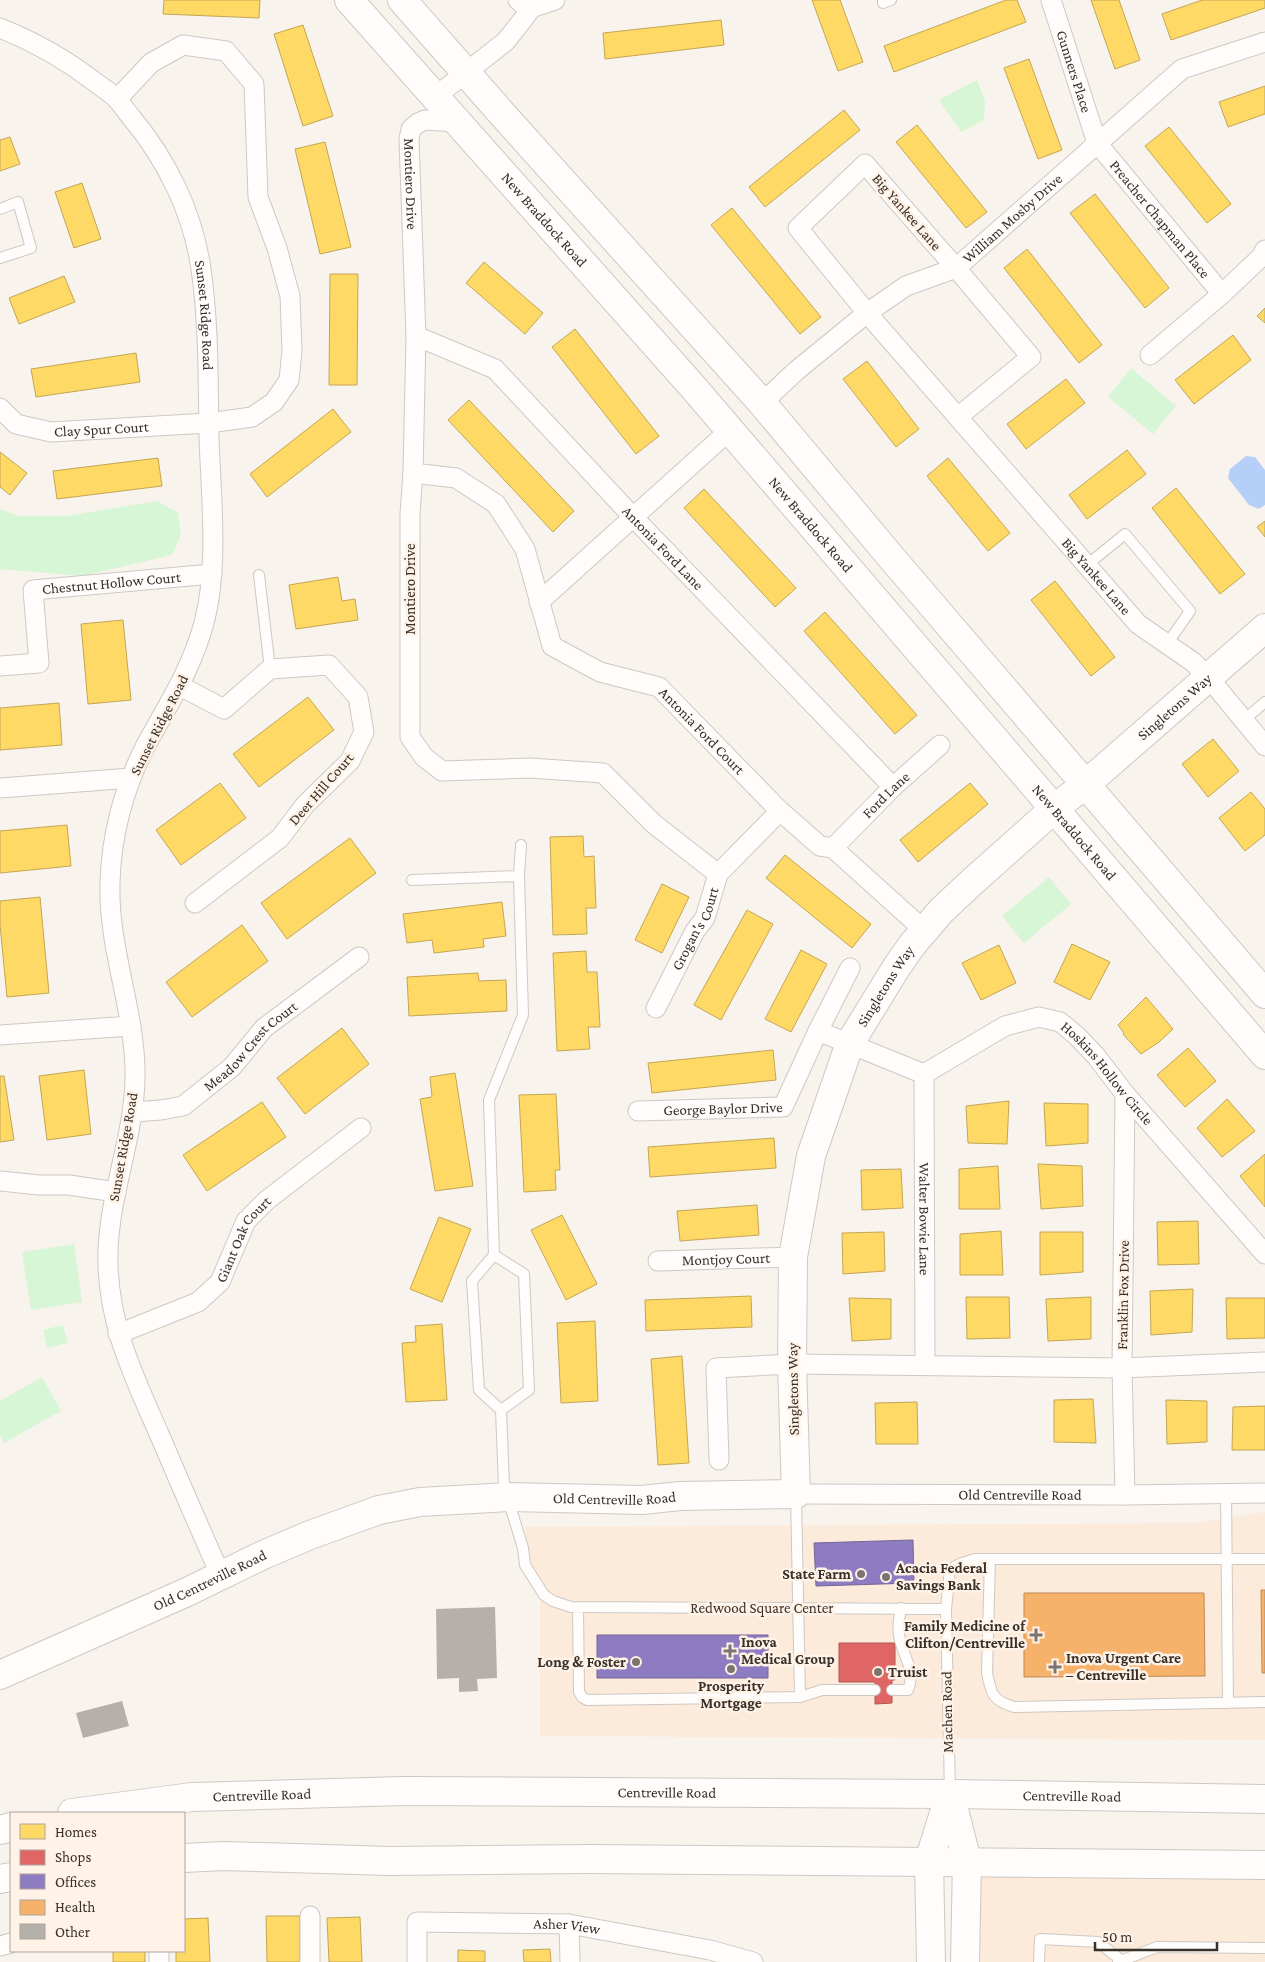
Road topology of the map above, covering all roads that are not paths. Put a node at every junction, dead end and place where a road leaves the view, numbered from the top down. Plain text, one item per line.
1 (350, 0) edge
2 (402, 0) edge
3 (555, 0) edge
4 (883, 0) edge
5 (891, 0) edge
6 (1051, 0) edge
7 (523, 4) edge
8 (0, 28) edge
9 (1265, 42) edge
10 (466, 73) junction
11 (435, 97) junction
12 (117, 99) junction
13 (457, 122) junction
14 (1097, 143) junction
15 (0, 209) edge
16 (1265, 250) edge
17 (0, 258) edge
18 (956, 268) junction
19 (1222, 294) junction
20 (867, 313) junction
21 (416, 336) junction
22 (1150, 355) dead end
23 (762, 403) junction
24 (0, 408) edge
25 (959, 416) junction
26 (209, 422) junction
27 (730, 430) junction
28 (413, 474) junction
29 (632, 517) junction
30 (1087, 565) junction
31 (212, 574) junction
32 (259, 575) dead end
33 (539, 602) junction
34 (1265, 628) edge
35 (1167, 644) junction
36 (0, 666) edge
37 (270, 669) junction
38 (1208, 677) junction
39 (180, 686) junction
40 (1265, 702) edge
41 (1244, 720) junction
42 (940, 745) dead end
43 (1265, 746) edge
44 (132, 778) junction
45 (1086, 784) junction
46 (892, 787) junction
47 (0, 788) edge
48 (1055, 808) junction
49 (780, 811) junction
50 (521, 845) dead end
51 (834, 848) junction
52 (718, 874) junction
53 (519, 876) junction
54 (412, 880) dead end
55 (195, 903) dead end
56 (925, 932) junction
57 (359, 957) dead end
58 (850, 968) dead end
59 (1265, 994) edge
60 (656, 1008) dead end
61 (131, 1026) junction
62 (818, 1031) junction
63 (0, 1035) edge
64 (850, 1043) junction
65 (1265, 1055) edge
66 (924, 1074) junction
67 (1125, 1094) junction
68 (638, 1111) dead end
69 (133, 1112) junction
70 (361, 1128) dead end
71 (0, 1182) edge
72 (116, 1192) junction
73 (1265, 1254) edge
74 (494, 1255) junction
75 (792, 1257) junction
76 (658, 1261) dead end
77 (118, 1334) junction
78 (1265, 1362) edge
79 (792, 1364) junction
80 (925, 1365) junction
81 (1122, 1368) junction
82 (501, 1410) junction
83 (719, 1460) dead end
84 (1226, 1493) junction
85 (1265, 1493) edge
86 (796, 1494) junction
87 (1125, 1495) junction
88 (509, 1498) junction
89 (990, 1559) junction
90 (1227, 1559) junction
91 (1265, 1559) edge
92 (221, 1576) junction
93 (578, 1608) junction
94 (798, 1608) junction
95 (901, 1608) junction
96 (946, 1609) junction
97 (0, 1675) edge
98 (875, 1690) dead end
99 (892, 1690) dead end
100 (800, 1697) junction
101 (1265, 1702) edge
102 (1228, 1703) junction
103 (950, 1794) junction
104 (1265, 1799) edge
105 (80, 1812) edge
106 (185, 1858) edge
107 (929, 1861) junction
108 (967, 1861) junction
109 (1265, 1865) edge
110 (310, 1916) dead end
111 (569, 1924) junction
112 (1265, 1948) edge
113 (1120, 1961) edge
114 (310, 1962) edge
115 (417, 1962) edge
116 (570, 1962) edge
117 (753, 1962) edge
118 (931, 1962) edge
119 (965, 1962) edge
120 (1039, 1962) edge

1 - 11 main road, New Braddock Road
2 - 10 main road
3 - 7 street
4 - 5 lane
6 - 14 street, Gunners Place
7 - 10 street
8 - 12 street, Sunset Ridge Road
9 - 14 street, William Mosby Drive
10 - 11 street
10 - 23 main road
11 - 13 main road, New Braddock Road
12 - 26 street, Sunset Ridge Road
12 - 26 street, Clay Spur Court
13 - 21 street, Montiero Drive
13 - 27 main road, New Braddock Road
14 - 18 street, William Mosby Drive
14 - 19 street, Preacher Chapman Place
15 - 17 lane
16 - 19 street
18 - 20 street, William Mosby Drive
18 - 20 street, Big Yankee Lane
18 - 25 street, Big Yankee Lane
19 - 22 street
20 - 23 street, William Mosby Drive
20 - 25 street, Big Yankee Lane
21 - 28 street, Montiero Drive
21 - 29 street, Antonia Ford Lane
23 - 45 main road
24 - 26 street, Clay Spur Court
25 - 30 street, Big Yankee Lane
26 - 31 street, Sunset Ridge Road
27 - 29 street
27 - 48 main road, New Braddock Road
28 - 33 street, Antonia Ford Court
28 - 52 street, Montiero Drive
29 - 33 street
29 - 46 street, Antonia Ford Lane
30 - 35 street, Big Yankee Lane
30 - 35 lane
31 - 36 street, Chestnut Hollow Court
31 - 39 street, Sunset Ridge Road
32 - 37 lane
33 - 49 street, Antonia Ford Court
34 - 38 main road, Singletons Way
35 - 38 street, Big Yankee Lane
37 - 39 street
37 - 55 street, Deer Hill Court
38 - 41 street, Big Yankee Lane
38 - 45 main road, Singletons Way
39 - 44 street, Sunset Ridge Road
40 - 41 lane
41 - 43 street, Big Yankee Lane
42 - 46 street, Ford Lane
44 - 47 street
44 - 61 street, Sunset Ridge Road
45 - 48 main road, Singletons Way
45 - 59 main road
46 - 51 street, Ford Lane
48 - 56 main road, Singletons Way
48 - 65 main road, New Braddock Road
49 - 51 street, Antonia Ford Court
49 - 52 street, Grogan's Court
50 - 53 lane
51 - 56 street, Antonia Ford Court
52 - 60 street, Grogan's Court
53 - 54 lane
53 - 74 lane
56 - 64 main road, Singletons Way
57 - 69 street, Meadow Crest Court
58 - 62 street, George Baylor Drive
61 - 63 street
61 - 69 street, Sunset Ridge Road
62 - 64 street
62 - 68 street, George Baylor Drive
64 - 66 street
64 - 75 main road, Singletons Way
66 - 67 street, Hoskins Hollow Circle
66 - 80 street, Walter Bowie Lane
67 - 73 street, Hoskins Hollow Circle
67 - 81 street, Franklin Fox Drive
69 - 72 street, Sunset Ridge Road
70 - 77 street, Giant Oak Court
71 - 72 street
72 - 77 street, Sunset Ridge Road
74 - 82 lane
74 - 82 lane
75 - 76 street, Montjoy Court
75 - 79 main road, Singletons Way
77 - 92 street, Sunset Ridge Road
78 - 81 street
79 - 80 street
79 - 83 street
79 - 86 main road, Singletons Way
80 - 81 street
81 - 87 street, Franklin Fox Drive
82 - 88 lane, Redwood Square Center
84 - 85 street, Old Centreville Road
84 - 87 street, Old Centreville Road
84 - 90 lane
86 - 87 street, Old Centreville Road
86 - 88 main road, Old Centreville Road
86 - 94 lane
88 - 92 main road, Old Centreville Road
88 - 93 lane, Redwood Square Center
89 - 90 lane
89 - 96 lane, Machen Road
89 - 102 lane
90 - 91 lane
90 - 102 lane
92 - 97 main road, Old Centreville Road
93 - 94 lane, Redwood Square Center
93 - 100 lane
94 - 95 lane, Redwood Square Center
94 - 100 lane
95 - 96 lane, Redwood Square Center
95 - 99 lane
96 - 103 lane, Machen Road
98 - 100 lane
101 - 102 lane
103 - 104 main road, Centreville Road
103 - 105 main road, Centreville Road
103 - 107 main road, Machen Road
103 - 108 main road, Machen Road
106 - 107 main road
107 - 108 main road
107 - 118 main road, Machen Road
108 - 109 main road
108 - 119 main road, Machen Road
110 - 114 street
111 - 115 street, Asher View
111 - 116 street
111 - 117 street, Asher View
112 - 113 lane
113 - 120 lane

